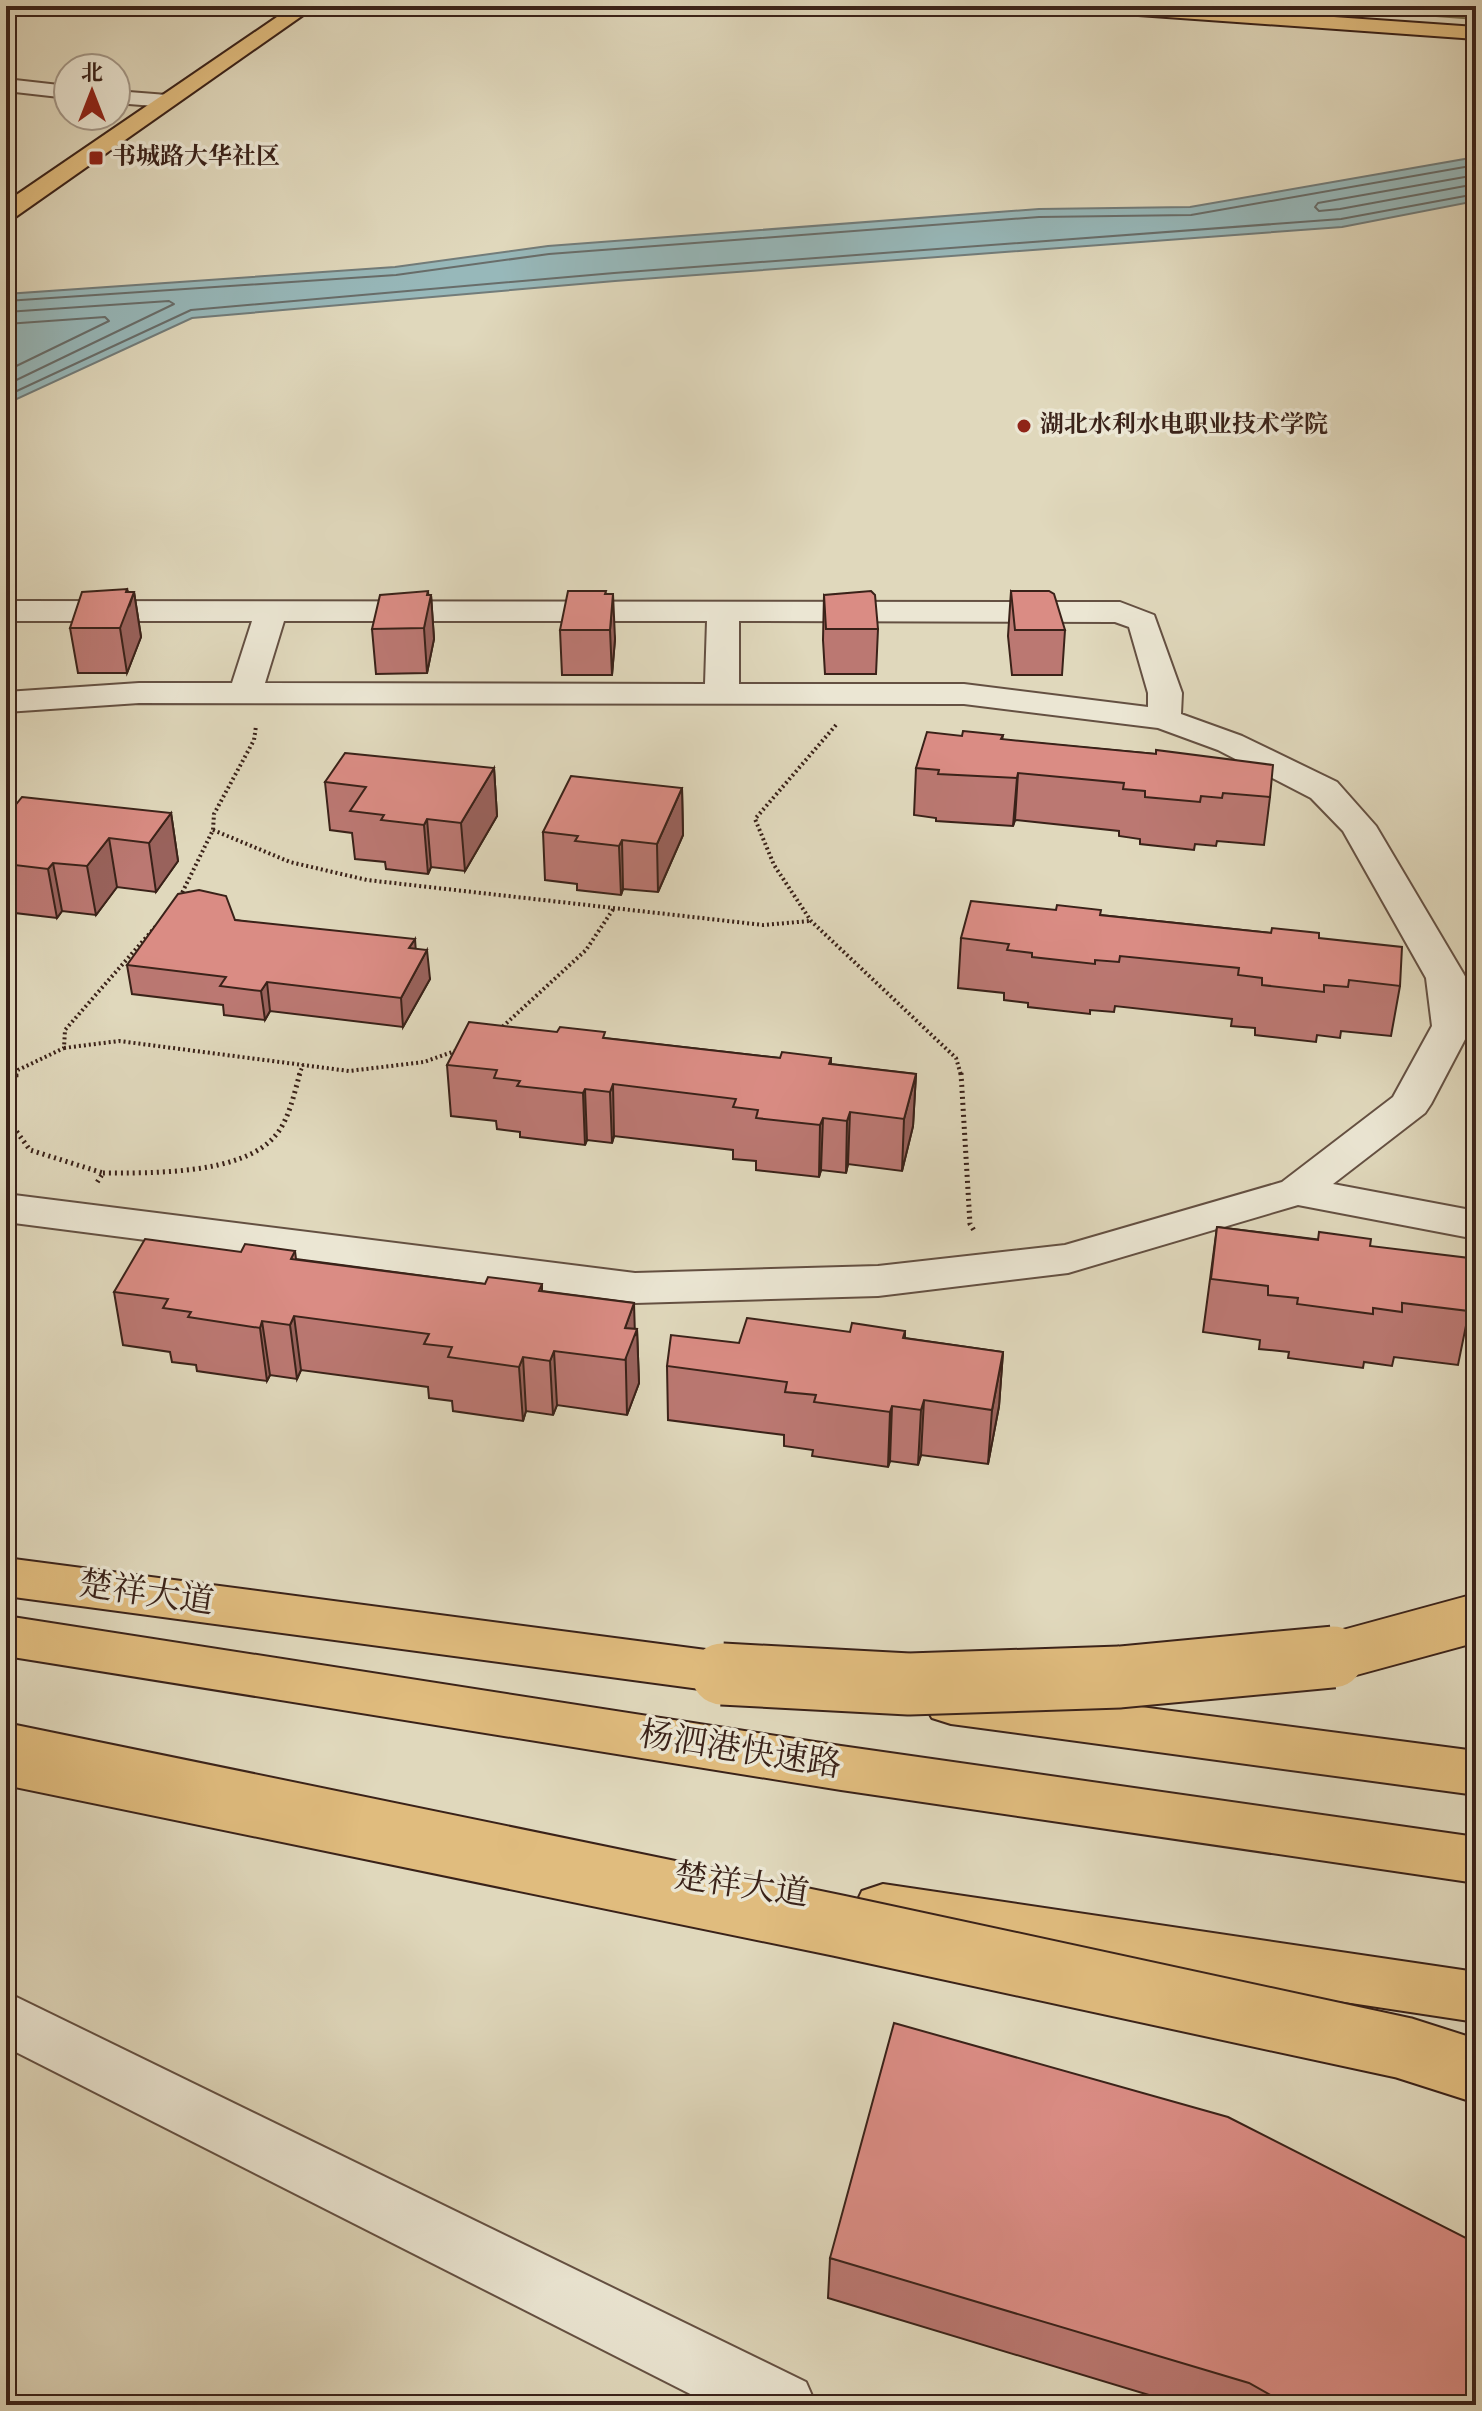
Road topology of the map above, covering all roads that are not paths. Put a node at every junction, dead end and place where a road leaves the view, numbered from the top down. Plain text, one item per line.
1 (284, 6) edge
2 (306, 6) edge
3 (1096, 6) edge
4 (1200, 6) edge
5 (1476, 26) edge
6 (1476, 33) edge
7 (6, 85) edge
8 (52, 90) edge
9 (132, 98) edge
10 (157, 100) junction
11 (6, 195) edge
12 (6, 213) edge
13 (6, 611) edge
14 (271, 611) junction
15 (723, 612) junction
16 (252, 693) junction
17 (722, 693) junction
18 (12, 704) edge
19 (1164, 719) junction
20 (1297, 1191) junction
21 (6, 1208) edge
22 (1476, 1225) edge
23 (6, 1577) edge
24 (6, 1613) edge
25 (1476, 1618) edge
26 (6, 1636) edge
27 (6, 1754) edge
28 (1476, 1773) edge
29 (6, 1777) edge
30 (1476, 1860) edge
31 (1476, 1997) edge
32 (6, 2018) edge
33 (1404, 2048) junction
34 (1476, 2065) edge
35 (1476, 2071) edge
36 (782, 2405) edge

1 - 10 main road
2 - 10 main road
3 - 6 main road
4 - 5 main road
7 - 8 street
9 - 10 street
10 - 11 main road
10 - 12 main road
13 - 14 street
14 - 15 street
14 - 16 street
15 - 17 street
15 - 19 street
16 - 17 street
16 - 18 street
17 - 19 street
19 - 20 street
20 - 21 street
20 - 22 street
23 - 28 main road, 楚祥大道
24 - 25 main road, bridge
26 - 30 main road, 杨泗港快速路
27 - 33 main road, bridge
29 - 31 main road, 楚祥大道
32 - 36 street
33 - 34 main road, bridge
33 - 35 main road, bridge

